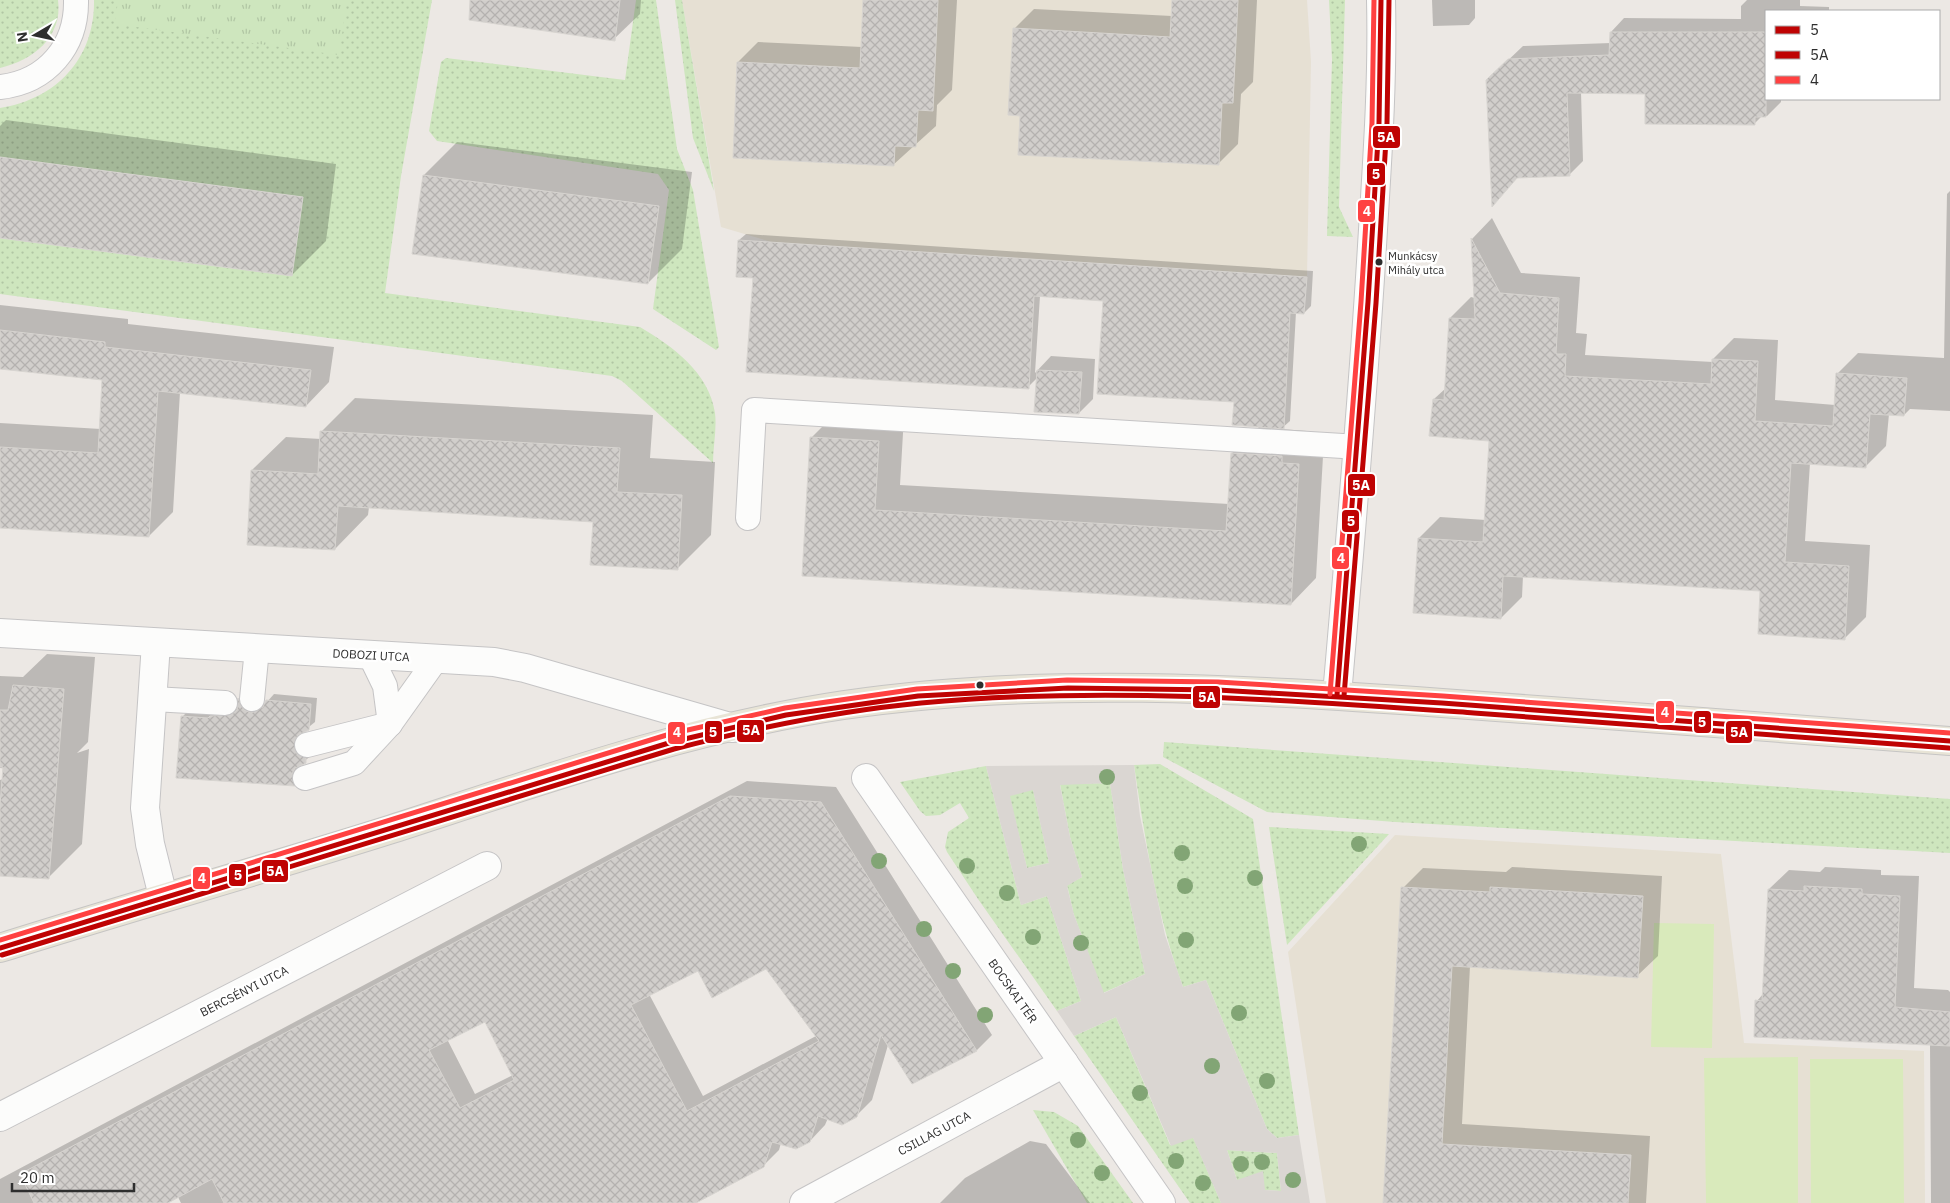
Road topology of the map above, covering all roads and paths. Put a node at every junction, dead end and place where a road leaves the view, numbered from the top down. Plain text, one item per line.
1 (76, 0) edge
2 (1381, 0) edge
3 (0, 87) edge
4 (1359, 447) junction
5 (748, 518) dead end
6 (0, 633) edge
7 (156, 643) junction
8 (257, 649) junction
9 (370, 655) junction
10 (437, 658) junction
11 (1337, 696) junction
12 (153, 699) junction
13 (252, 699) dead end
14 (225, 703) dead end
15 (390, 724) junction
16 (733, 728) junction
17 (1950, 741) edge
18 (307, 745) dead end
19 (305, 778) dead end
20 (866, 778) dead end
21 (487, 866) dead end
22 (163, 896) junction
23 (0, 948) edge
24 (1064, 1063) junction
25 (0, 1117) edge
26 (804, 1203) edge
27 (1161, 1203) edge

1 - 3 lane
2 - 4 street
4 - 5 lane
4 - 11 street
6 - 7 street, DOBOZI UTCA
7 - 8 street, DOBOZI UTCA
7 - 12 street
8 - 9 street, DOBOZI UTCA
8 - 13 lane
9 - 10 street, DOBOZI UTCA
9 - 15 lane
10 - 15 lane
10 - 16 street, DOBOZI UTCA
11 - 16 main road
11 - 17 main road
12 - 14 lane
12 - 22 street
15 - 18 lane
15 - 19 lane
16 - 22 main road
20 - 24 street, BOCSKAI TÉR
21 - 25 street, BERCSÉNYI UTCA
22 - 23 main road
24 - 26 street, CSILLAG UTCA
24 - 27 street, BOCSKAI TÉR

